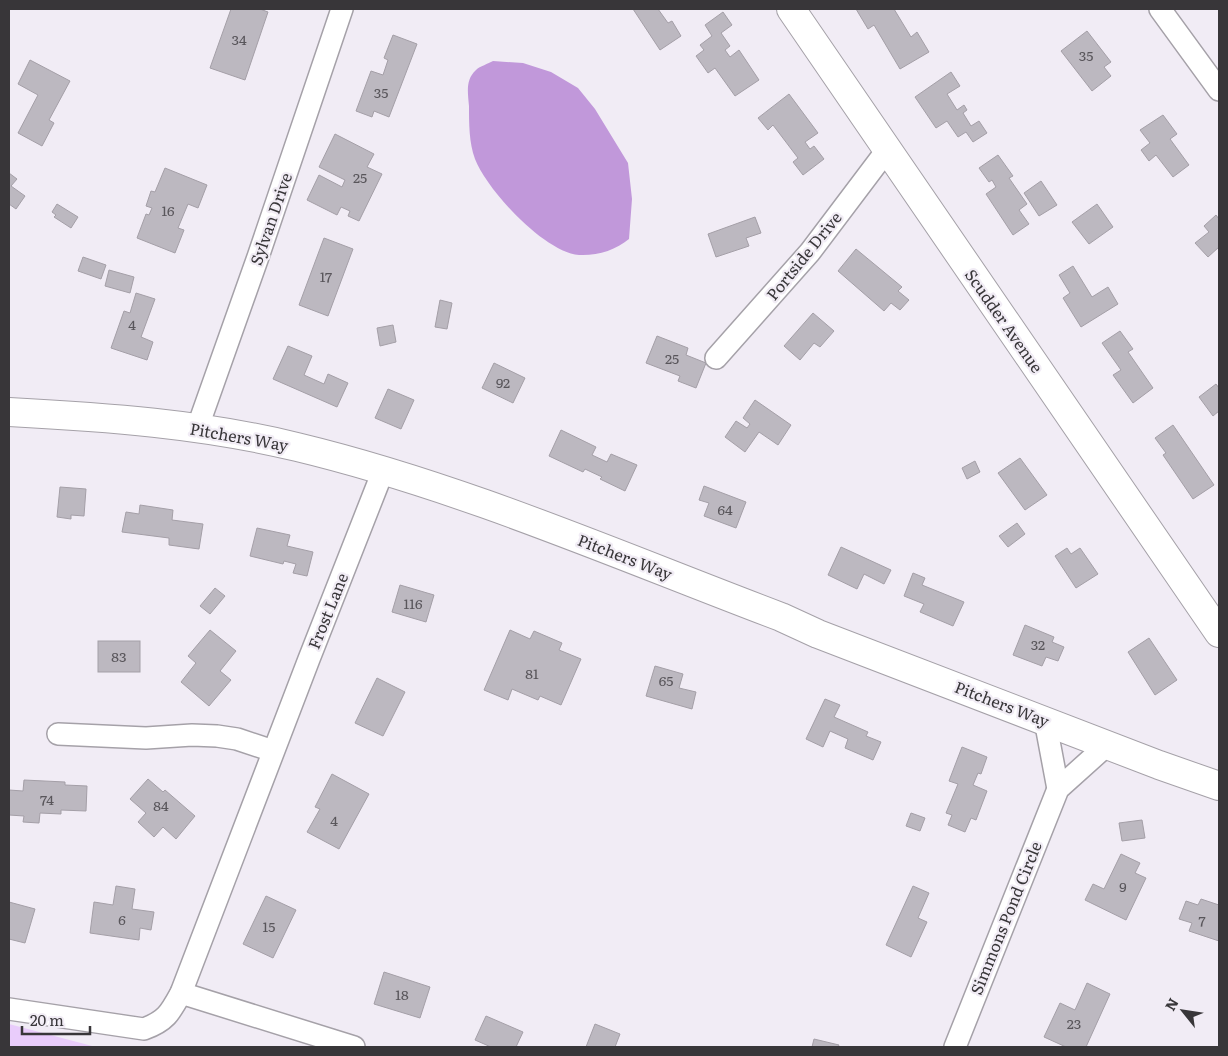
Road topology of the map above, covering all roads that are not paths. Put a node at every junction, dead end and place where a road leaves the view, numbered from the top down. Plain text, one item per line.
1 (342, 9) edge
2 (790, 9) edge
3 (1160, 9) edge
4 (1219, 90) edge
5 (887, 150) junction
6 (716, 358) dead end
7 (9, 412) edge
8 (197, 429) junction
9 (383, 472) junction
10 (1219, 633) edge
11 (1044, 720) junction
12 (58, 734) dead end
13 (1107, 745) junction
14 (274, 751) junction
15 (1219, 786) edge
16 (1058, 789) junction
17 (181, 994) junction
18 (9, 1009) edge
19 (354, 1047) edge
20 (955, 1047) edge

1 - 8 street, Sylvan Drive
2 - 5 main road, Scudder Avenue
3 - 4 street
5 - 6 street, Portside Drive
5 - 10 main road, Scudder Avenue
7 - 8 main road, Pitchers Way
8 - 9 main road, Pitchers Way
9 - 11 main road, Pitchers Way
9 - 14 street, Frost Lane
11 - 13 main road, Pitchers Way
11 - 16 street
12 - 14 street
13 - 15 main road, Pitchers Way
13 - 16 street, Simmons Pond Circle
14 - 17 street, Frost Lane
16 - 20 street, Simmons Pond Circle
17 - 18 street, Frost Lane
17 - 19 street

